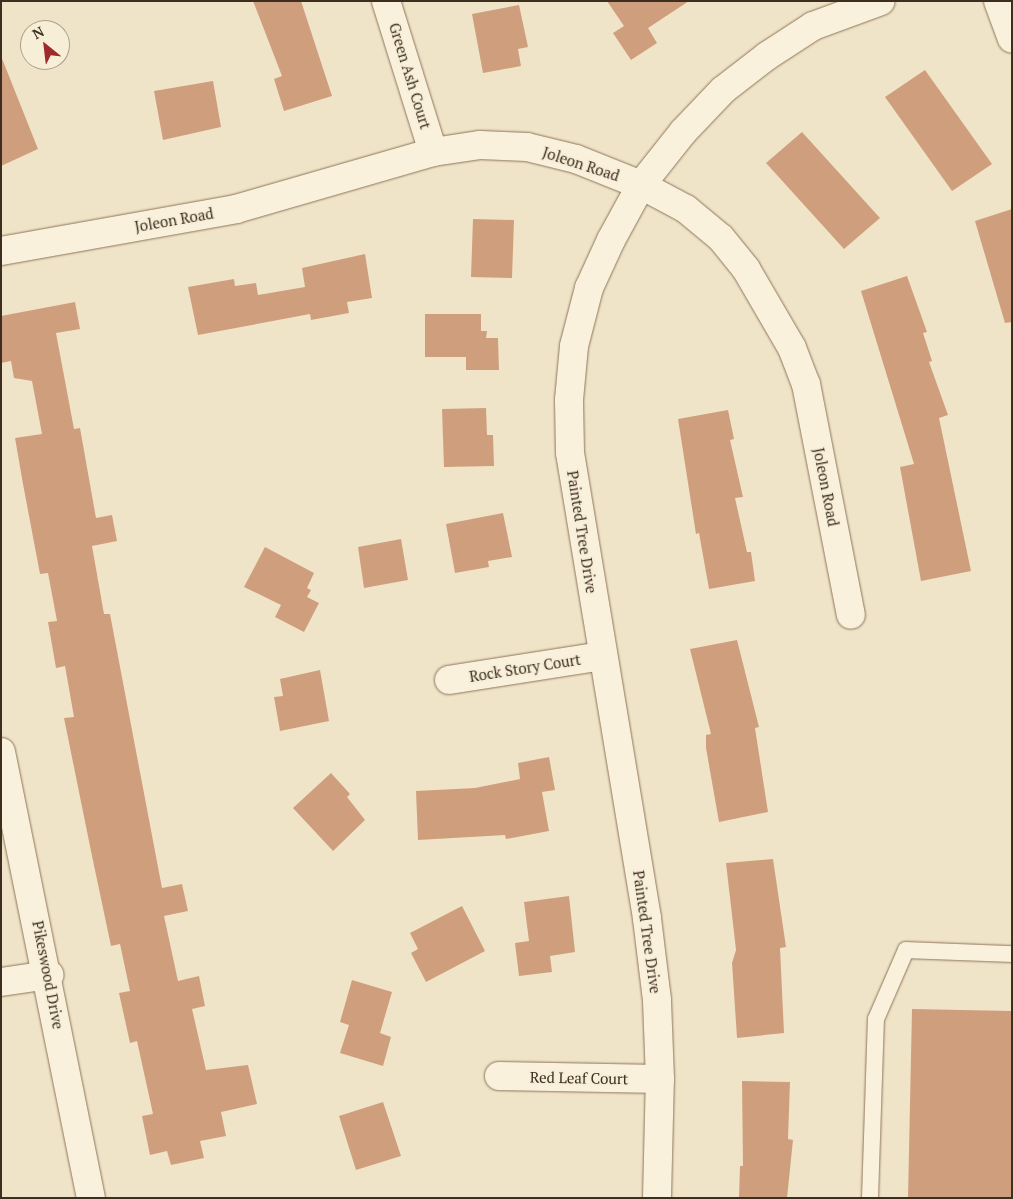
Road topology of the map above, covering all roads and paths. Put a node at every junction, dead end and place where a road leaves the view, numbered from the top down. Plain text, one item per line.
1 (386, 1) edge
2 (881, 1) edge
3 (998, 1) edge
4 (1012, 39) edge
5 (433, 152) junction
6 (641, 185) junction
7 (1, 250) edge
8 (851, 615) dead end
9 (602, 656) junction
10 (449, 680) dead end
11 (1, 752) edge
12 (1012, 954) edge
13 (49, 975) junction
14 (1, 982) edge
15 (499, 1076) dead end
16 (660, 1079) junction
17 (91, 1198) edge
18 (657, 1198) edge
19 (870, 1198) edge

1 - 5 street, Green Ash Court
2 - 6 street, Painted Tree Drive
3 - 4 street
5 - 6 street, Joleon Road
5 - 7 street, Joleon Road
6 - 8 street, Joleon Road
6 - 9 street, Painted Tree Drive
9 - 10 street, Rock Story Court
9 - 16 street, Painted Tree Drive
11 - 13 street, Pikeswood Drive
12 - 19 lane
13 - 14 street
13 - 17 street, Pikeswood Drive
15 - 16 street, Red Leaf Court
16 - 18 street, Painted Tree Drive

